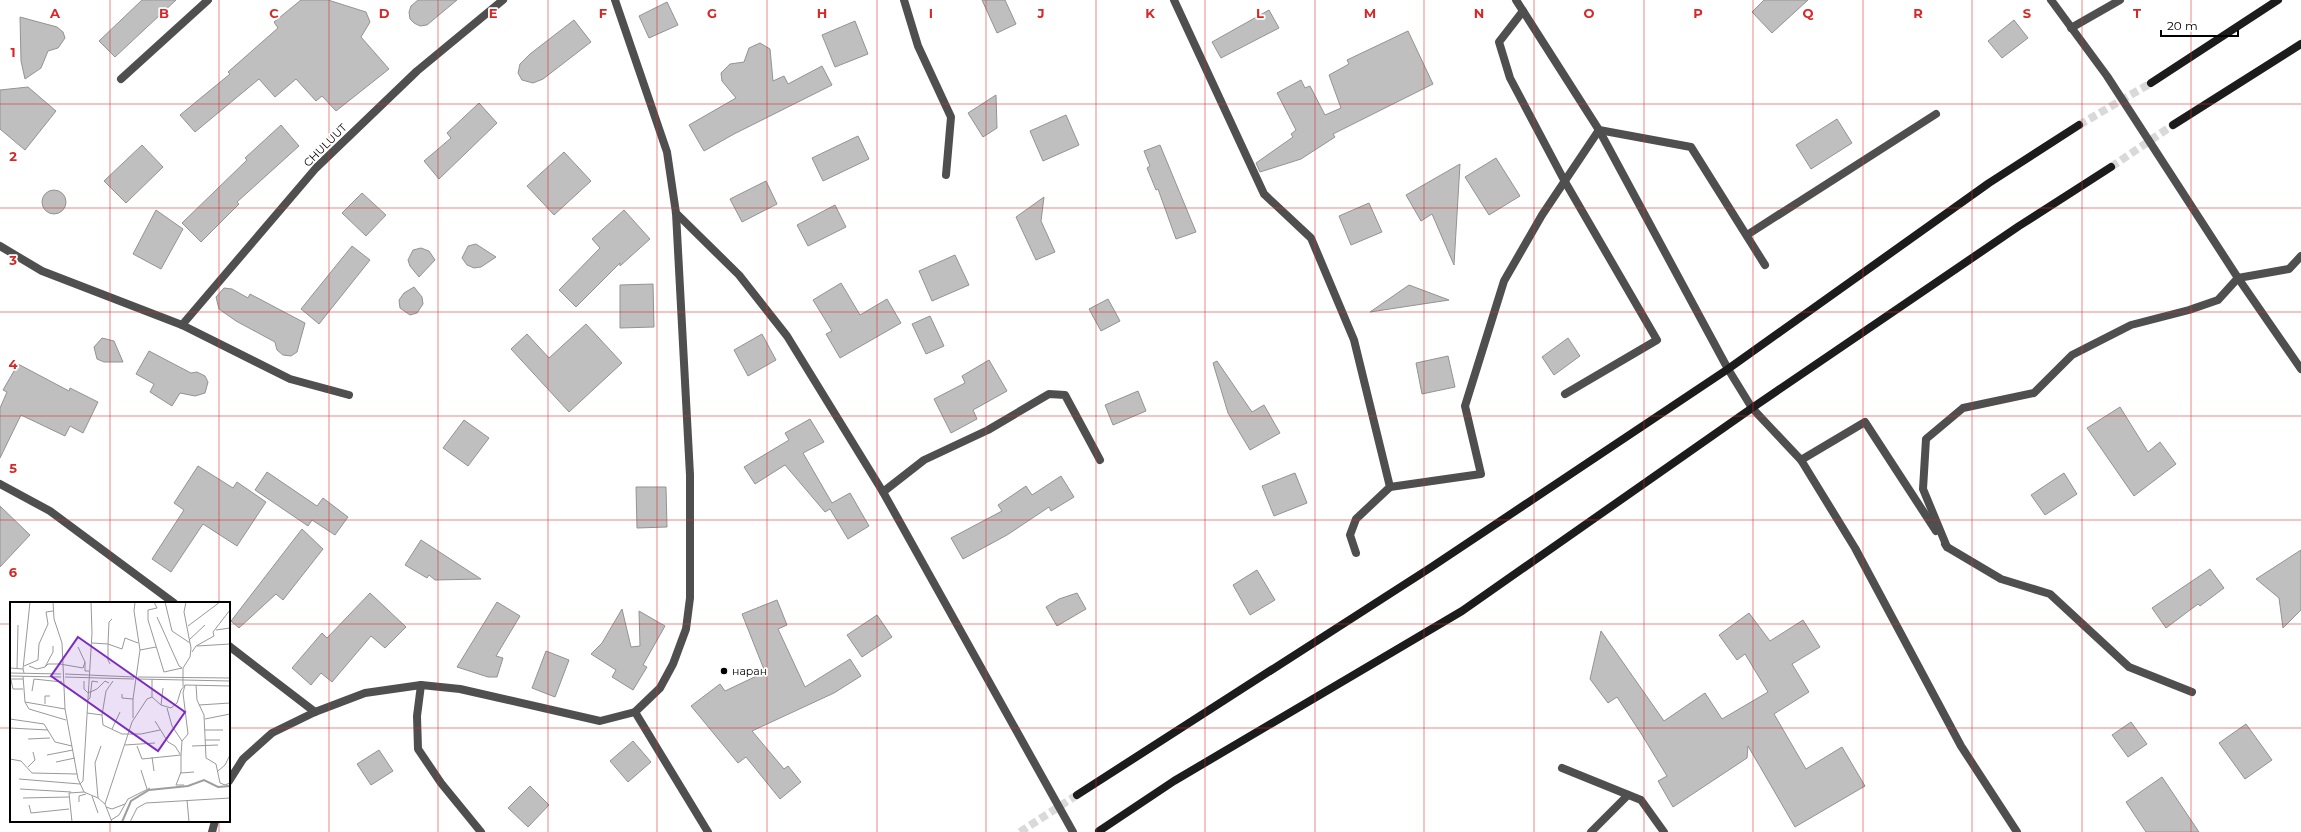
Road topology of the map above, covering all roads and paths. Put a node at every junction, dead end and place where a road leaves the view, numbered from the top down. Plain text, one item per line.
1 (208, 0) edge
2 (503, 0) edge
3 (615, 0) edge
4 (904, 0) edge
5 (1174, 0) edge
6 (1516, 0) edge
7 (2051, 0) edge
8 (2120, 0) edge
9 (2278, 0) edge
10 (1523, 11) junction
11 (2071, 28) junction
12 (2301, 44) edge
13 (121, 79) dead end
14 (2151, 83) tunnel mouth
15 (1936, 114) dead end
16 (2079, 125) tunnel mouth
17 (2173, 125) tunnel mouth
18 (1598, 130) junction
19 (2111, 167) tunnel mouth
20 (946, 175) dead end
21 (1564, 180) junction
22 (676, 213) junction
23 (1747, 235) junction
24 (0, 246) edge
25 (2301, 256) edge
26 (1765, 265) dead end
27 (2238, 278) junction
28 (182, 325) junction
29 (1728, 369) junction
30 (2301, 369) edge
31 (1565, 394) dead end
32 (349, 396) dead end
33 (1752, 408) junction
34 (1100, 460) dead end
35 (1801, 460) junction
36 (0, 484) edge
37 (1390, 487) junction
38 (883, 492) junction
39 (1947, 547) junction
40 (1356, 553) dead end
41 (173, 602) edge
42 (230, 647) edge
43 (420, 685) junction
44 (2192, 692) dead end
45 (315, 712) junction
46 (635, 712) junction
47 (1562, 768) dead end
48 (230, 779) edge
49 (1078, 795) tunnel mouth
50 (1628, 795) junction
51 (215, 822) edge
52 (1099, 831) dead end
53 (212, 832) edge
54 (481, 832) edge
55 (708, 832) edge
56 (1073, 832) edge
57 (1591, 832) edge
58 (1664, 832) edge
59 (2017, 832) edge

1 - 13 street
2 - 28 street, CHULUUT
3 - 22 street
4 - 20 street
5 - 37 street
6 - 10 street
7 - 11 street
8 - 11 street
9 - 14 main road
10 - 18 street
10 - 21 street
11 - 27 street
12 - 17 main road
15 - 23 street
16 - 29 main road
18 - 21 street
18 - 23 street
18 - 29 street
19 - 33 main road
21 - 31 street
21 - 37 street
22 - 38 street
22 - 46 street
23 - 26 street
24 - 28 street
25 - 27 street
27 - 30 street
27 - 39 street
28 - 32 street
29 - 33 street
29 - 49 main road
33 - 35 street
33 - 52 main road
34 - 38 street
35 - 39 street
35 - 59 street
36 - 41 street
37 - 40 street
38 - 56 street
39 - 44 street
42 - 45 street
43 - 45 street
43 - 46 street
43 - 54 street
45 - 48 street
46 - 55 street
47 - 50 street
50 - 57 street
50 - 58 street
51 - 53 street

